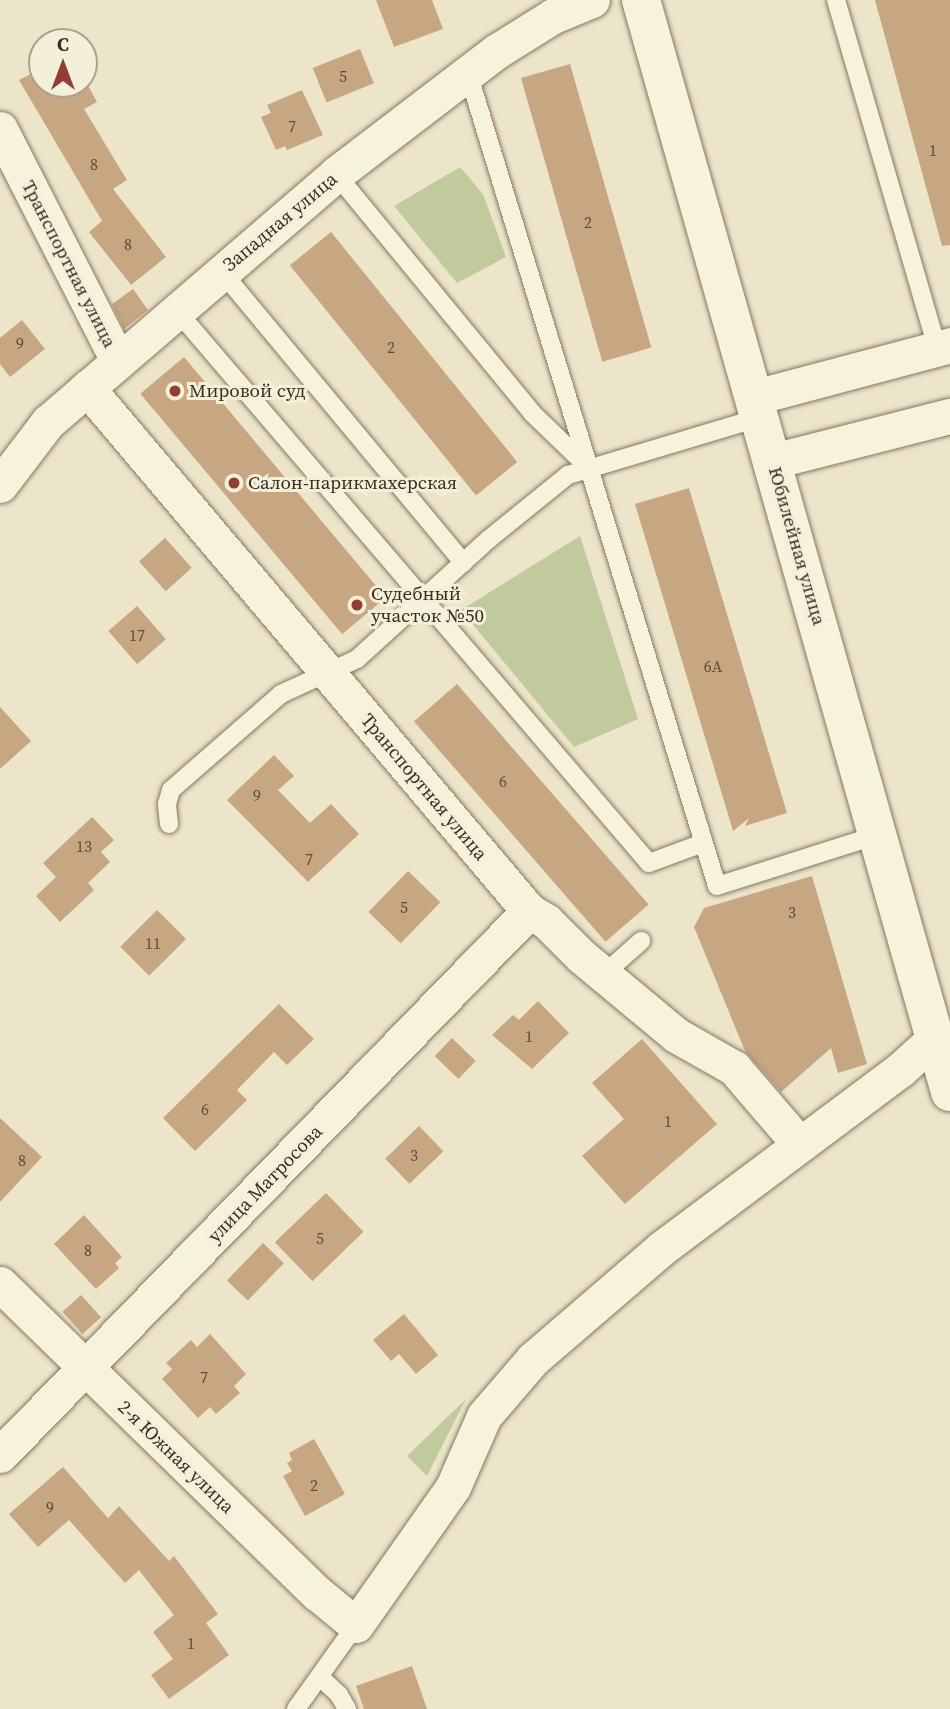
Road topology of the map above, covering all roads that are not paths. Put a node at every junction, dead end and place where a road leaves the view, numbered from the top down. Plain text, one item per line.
1 (592, 0) edge
2 (641, 0) edge
3 (836, 0) edge
4 (468, 73) junction
5 (0, 129) edge
6 (337, 174) junction
7 (222, 272) junction
8 (177, 311) junction
9 (943, 347) edge
10 (118, 361) junction
11 (87, 388) junction
12 (758, 407) junction
13 (950, 416) edge
14 (773, 461) junction
15 (590, 468) junction
16 (0, 485) edge
17 (464, 563) junction
18 (423, 599) junction
19 (328, 673) junction
20 (169, 824) dead end
21 (878, 835) junction
22 (703, 843) junction
23 (529, 911) junction
24 (641, 941) dead end
25 (604, 974) junction
26 (934, 1038) junction
27 (950, 1092) edge
28 (800, 1145) junction
29 (0, 1284) edge
30 (86, 1370) junction
31 (0, 1455) edge
32 (356, 1625) junction
33 (320, 1677) junction
34 (296, 1709) edge
35 (347, 1709) edge

1 - 4 street, Западная улица
2 - 12 main road, Юбилейная улица
3 - 9 lane
4 - 6 street, Западная улица
4 - 15 lane
5 - 10 street, Транспортная улица
6 - 7 street, Западная улица
6 - 15 lane
7 - 8 street, Западная улица
7 - 17 lane
8 - 10 street, Западная улица
8 - 18 lane
9 - 12 street
10 - 11 street, Западная улица
11 - 16 street, Западная улица
11 - 19 street, Транспортная улица
12 - 14 main road, Юбилейная улица
12 - 15 lane
13 - 14 street
14 - 21 main road, Юбилейная улица
15 - 17 lane
15 - 22 lane
17 - 18 lane
18 - 19 lane
18 - 22 lane
19 - 20 lane
19 - 23 street, Транспортная улица
21 - 22 lane
21 - 26 main road, Юбилейная улица
23 - 25 street, Транспортная улица
23 - 30 street, улица Матросова
24 - 25 lane
25 - 28 street, Транспортная улица
26 - 27 main road, Юбилейная улица
26 - 28 street
28 - 32 street
29 - 30 street, 2-я Южная улица
30 - 31 street, улица Матросова
30 - 32 street, 2-я Южная улица
32 - 33 lane
33 - 34 lane
33 - 35 lane

